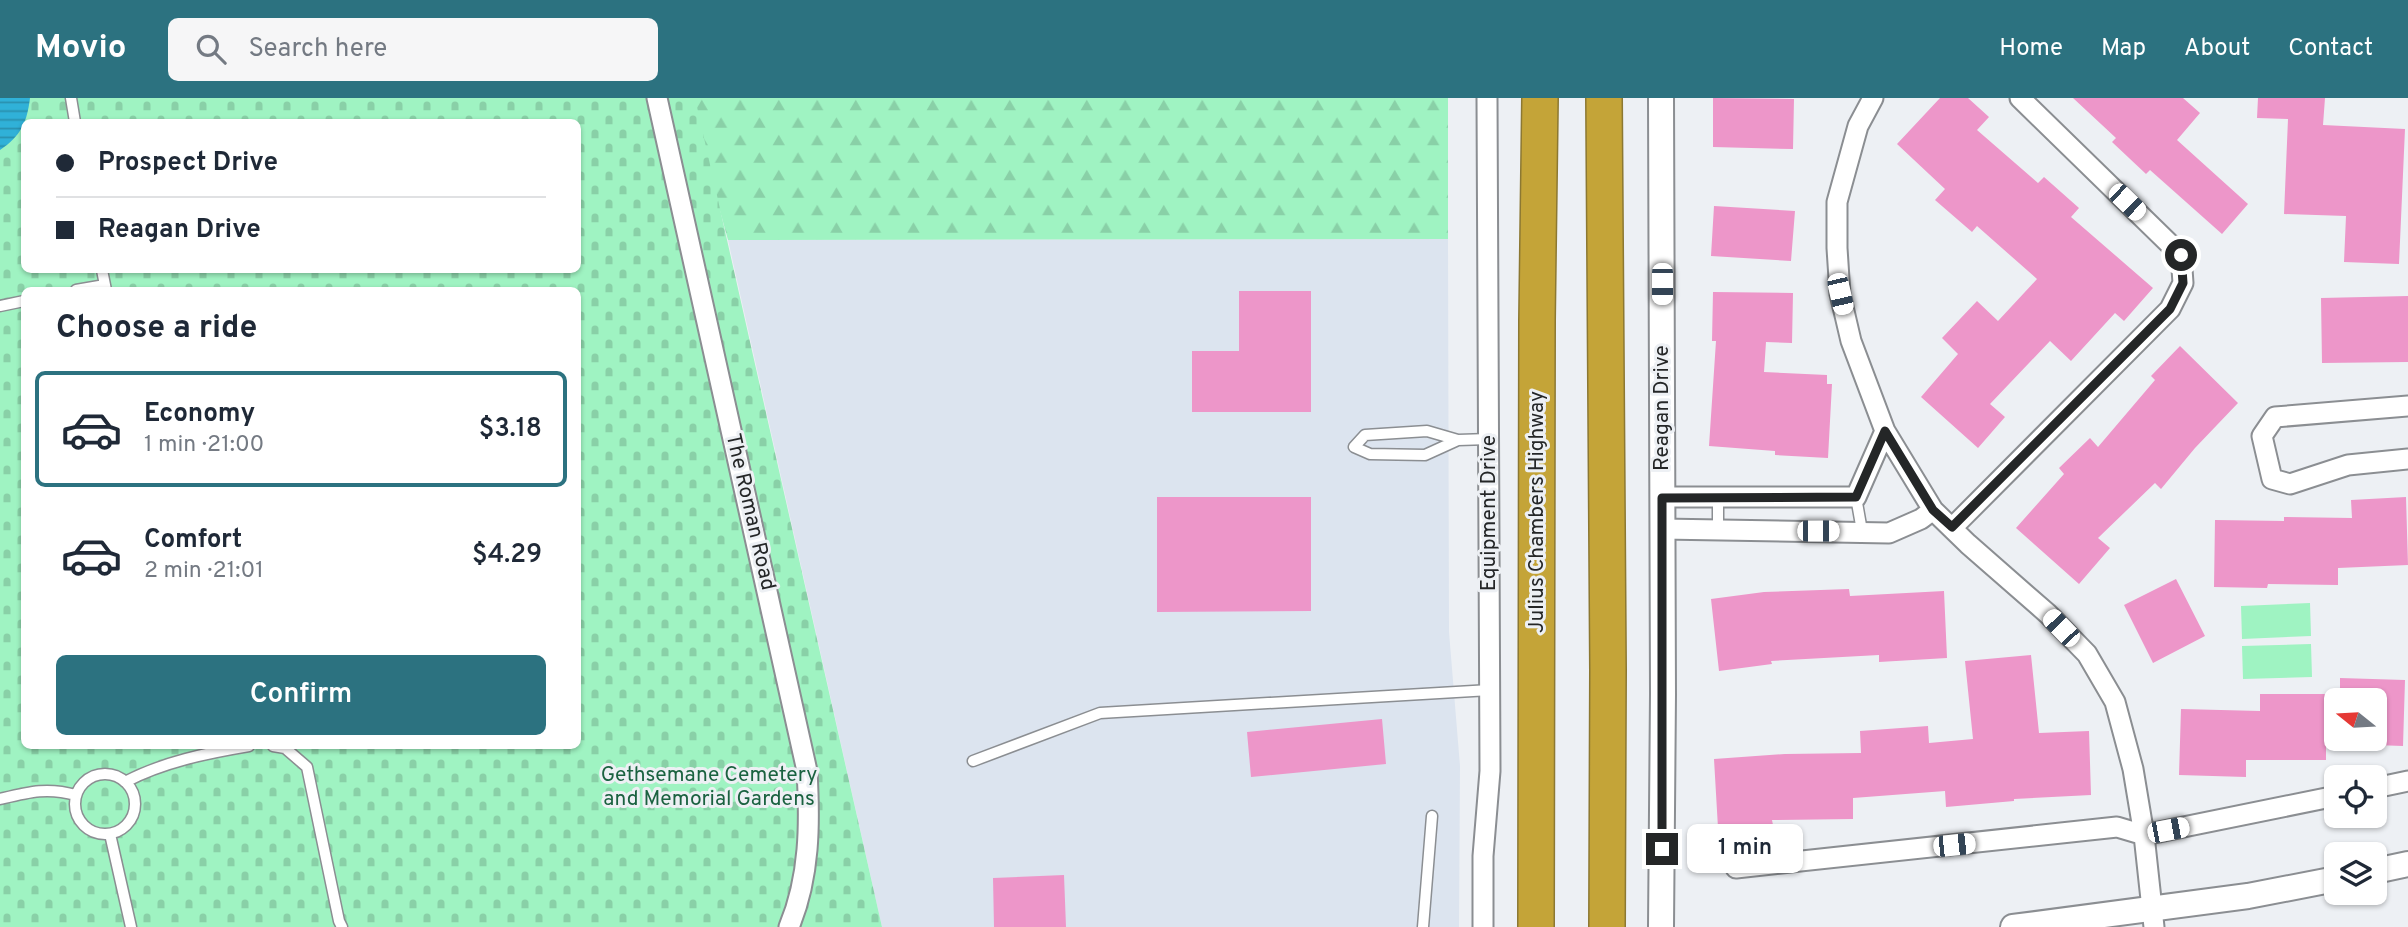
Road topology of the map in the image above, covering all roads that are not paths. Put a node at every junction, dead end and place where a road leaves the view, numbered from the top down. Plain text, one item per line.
1 (71, 98) edge
2 (657, 98) edge
3 (1487, 98) edge
4 (1540, 98) edge
5 (1604, 98) edge
6 (1661, 98) edge
7 (1872, 98) edge
8 (2020, 98) edge
9 (74, 119) edge
10 (21, 302) edge
11 (0, 306) edge
12 (2408, 406) edge
13 (1885, 431) junction
14 (1489, 439) junction
15 (1458, 440) junction
16 (2408, 458) edge
17 (1718, 497) junction
18 (1856, 497) junction
19 (1662, 498) junction
20 (1933, 510) junction
21 (1952, 527) junction
22 (1662, 529) junction
23 (1718, 530) junction
24 (1862, 531) junction
25 (1489, 690) junction
26 (209, 749) edge
27 (286, 749) edge
28 (972, 761) dead end
29 (2408, 781) edge
30 (125, 782) junction
31 (2387, 785) edge
32 (76, 795) junction
33 (2324, 798) edge
34 (0, 799) edge
35 (1432, 816) dead end
36 (110, 834) junction
37 (2144, 835) junction
38 (2408, 864) edge
39 (1736, 868) dead end
40 (2387, 868) edge
41 (2324, 881) edge
42 (2153, 918) edge
43 (131, 927) edge
44 (342, 927) edge
45 (789, 927) edge
46 (1423, 927) edge
47 (1483, 927) edge
48 (1536, 927) edge
49 (1607, 927) edge
50 (1661, 927) edge
51 (2013, 927) edge

1 - 9 lane
2 - 45 street, The Roman Road
3 - 14 street, Equipment Drive
4 - 48 highway, Julius Chambers Highway
5 - 49 highway
6 - 19 street, Reagan Drive
7 - 13 street
8 - 21 street
10 - 11 lane
12 - 16 street
13 - 18 street
13 - 20 street
14 - 15 lane
14 - 25 street, Equipment Drive
15 - 15 lane
17 - 18 street
17 - 19 street
17 - 23 lane
18 - 24 lane
19 - 22 street, Reagan Drive
20 - 21 street
20 - 24 street
21 - 37 street
22 - 23 street
22 - 50 street, Reagan Drive
23 - 24 street
25 - 28 lane
25 - 47 street, Equipment Drive
26 - 30 lane
27 - 44 lane
29 - 31 street
30 - 32 lane
30 - 36 lane
32 - 34 lane
32 - 36 lane
33 - 37 street
35 - 46 lane
36 - 43 lane
37 - 39 street
37 - 42 street
38 - 40 street
41 - 42 street
42 - 51 street

